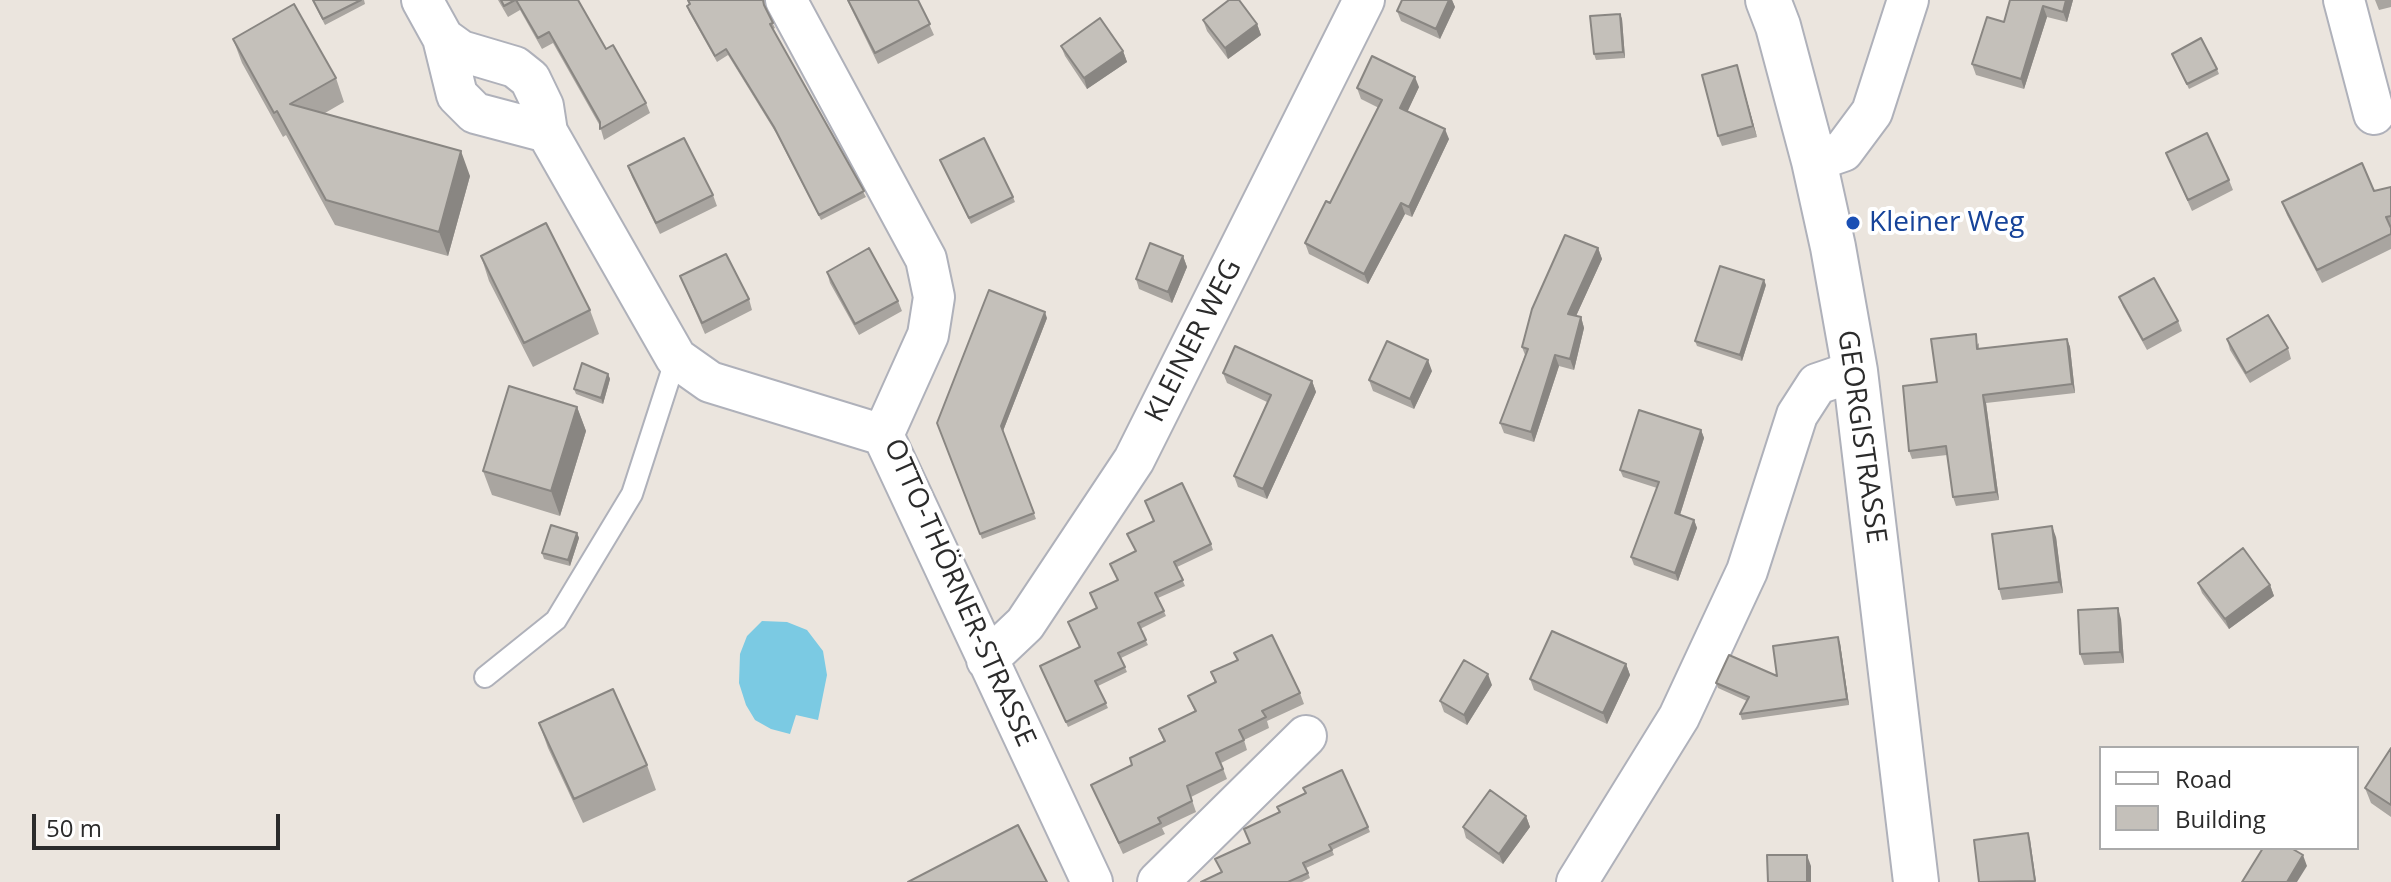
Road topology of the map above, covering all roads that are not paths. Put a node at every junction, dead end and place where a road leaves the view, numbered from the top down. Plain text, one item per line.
1 (422, 0) edge
2 (786, 0) edge
3 (1364, 0) edge
4 (1768, 0) edge
5 (1908, 0) edge
6 (2344, 0) edge
7 (443, 38) junction
8 (2374, 114) dead end
9 (547, 132) junction
10 (1814, 161) junction
11 (676, 358) junction
12 (1855, 371) junction
13 (883, 435) junction
14 (987, 660) junction
15 (485, 677) dead end
16 (1306, 736) dead end
17 (1092, 882) edge
18 (1158, 882) edge
19 (1577, 882) edge
20 (1916, 882) edge

1 - 7 street
2 - 13 street, OTTO-THÖRNER-STRASSE
3 - 14 street, KLEINER WEG
4 - 10 street, GEORGISTRASSE
5 - 10 street
6 - 8 street
7 - 9 street
7 - 9 street
9 - 11 street
10 - 12 street, GEORGISTRASSE
11 - 13 street
11 - 15 lane
12 - 19 street
12 - 20 street, GEORGISTRASSE
13 - 14 street, OTTO-THÖRNER-STRASSE
14 - 17 street, OTTO-THÖRNER-STRASSE
16 - 18 street

